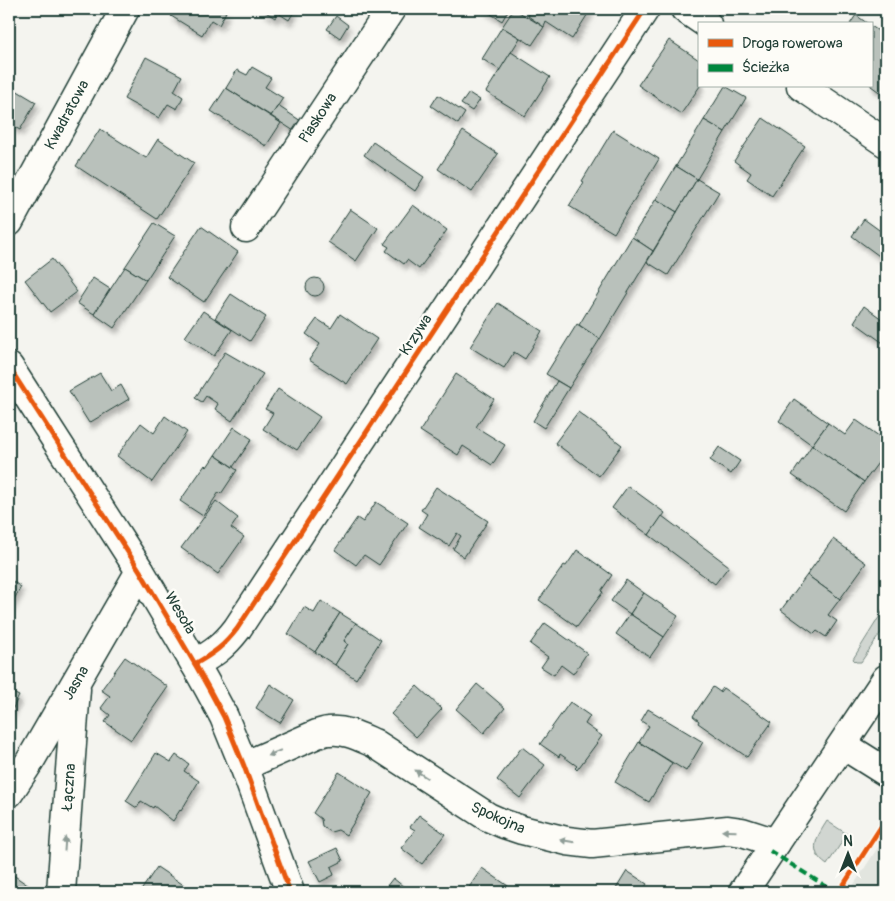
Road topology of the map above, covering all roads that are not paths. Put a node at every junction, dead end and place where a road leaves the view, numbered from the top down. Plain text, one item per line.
1 (125, 9) edge
2 (391, 9) edge
3 (645, 9) edge
4 (685, 9) edge
5 (704, 22) edge
6 (804, 88) edge
7 (886, 143) edge
8 (9, 222) edge
9 (246, 228) dead end
10 (9, 367) edge
11 (140, 571) junction
12 (195, 664) junction
13 (886, 679) edge
14 (76, 682) junction
15 (843, 745) junction
16 (244, 766) junction
17 (886, 772) edge
18 (9, 793) edge
19 (776, 843) junction
20 (61, 892) edge
21 (290, 892) edge
22 (743, 892) edge

1 - 8 street, Kwadratowa
2 - 9 street, Piaskowa
3 - 12 street, Krzywa
4 - 5 street
6 - 7 street
10 - 11 street, Wesoła
11 - 12 street, Wesoła
11 - 14 street, Jasna
12 - 16 street, Wesoła
13 - 15 street
14 - 18 street, Jasna
20 -> 14 street, Łączna
15 - 17 street
15 - 19 street
19 -> 16 street, Spokojna
16 - 21 street, Wesoła
19 - 22 street

